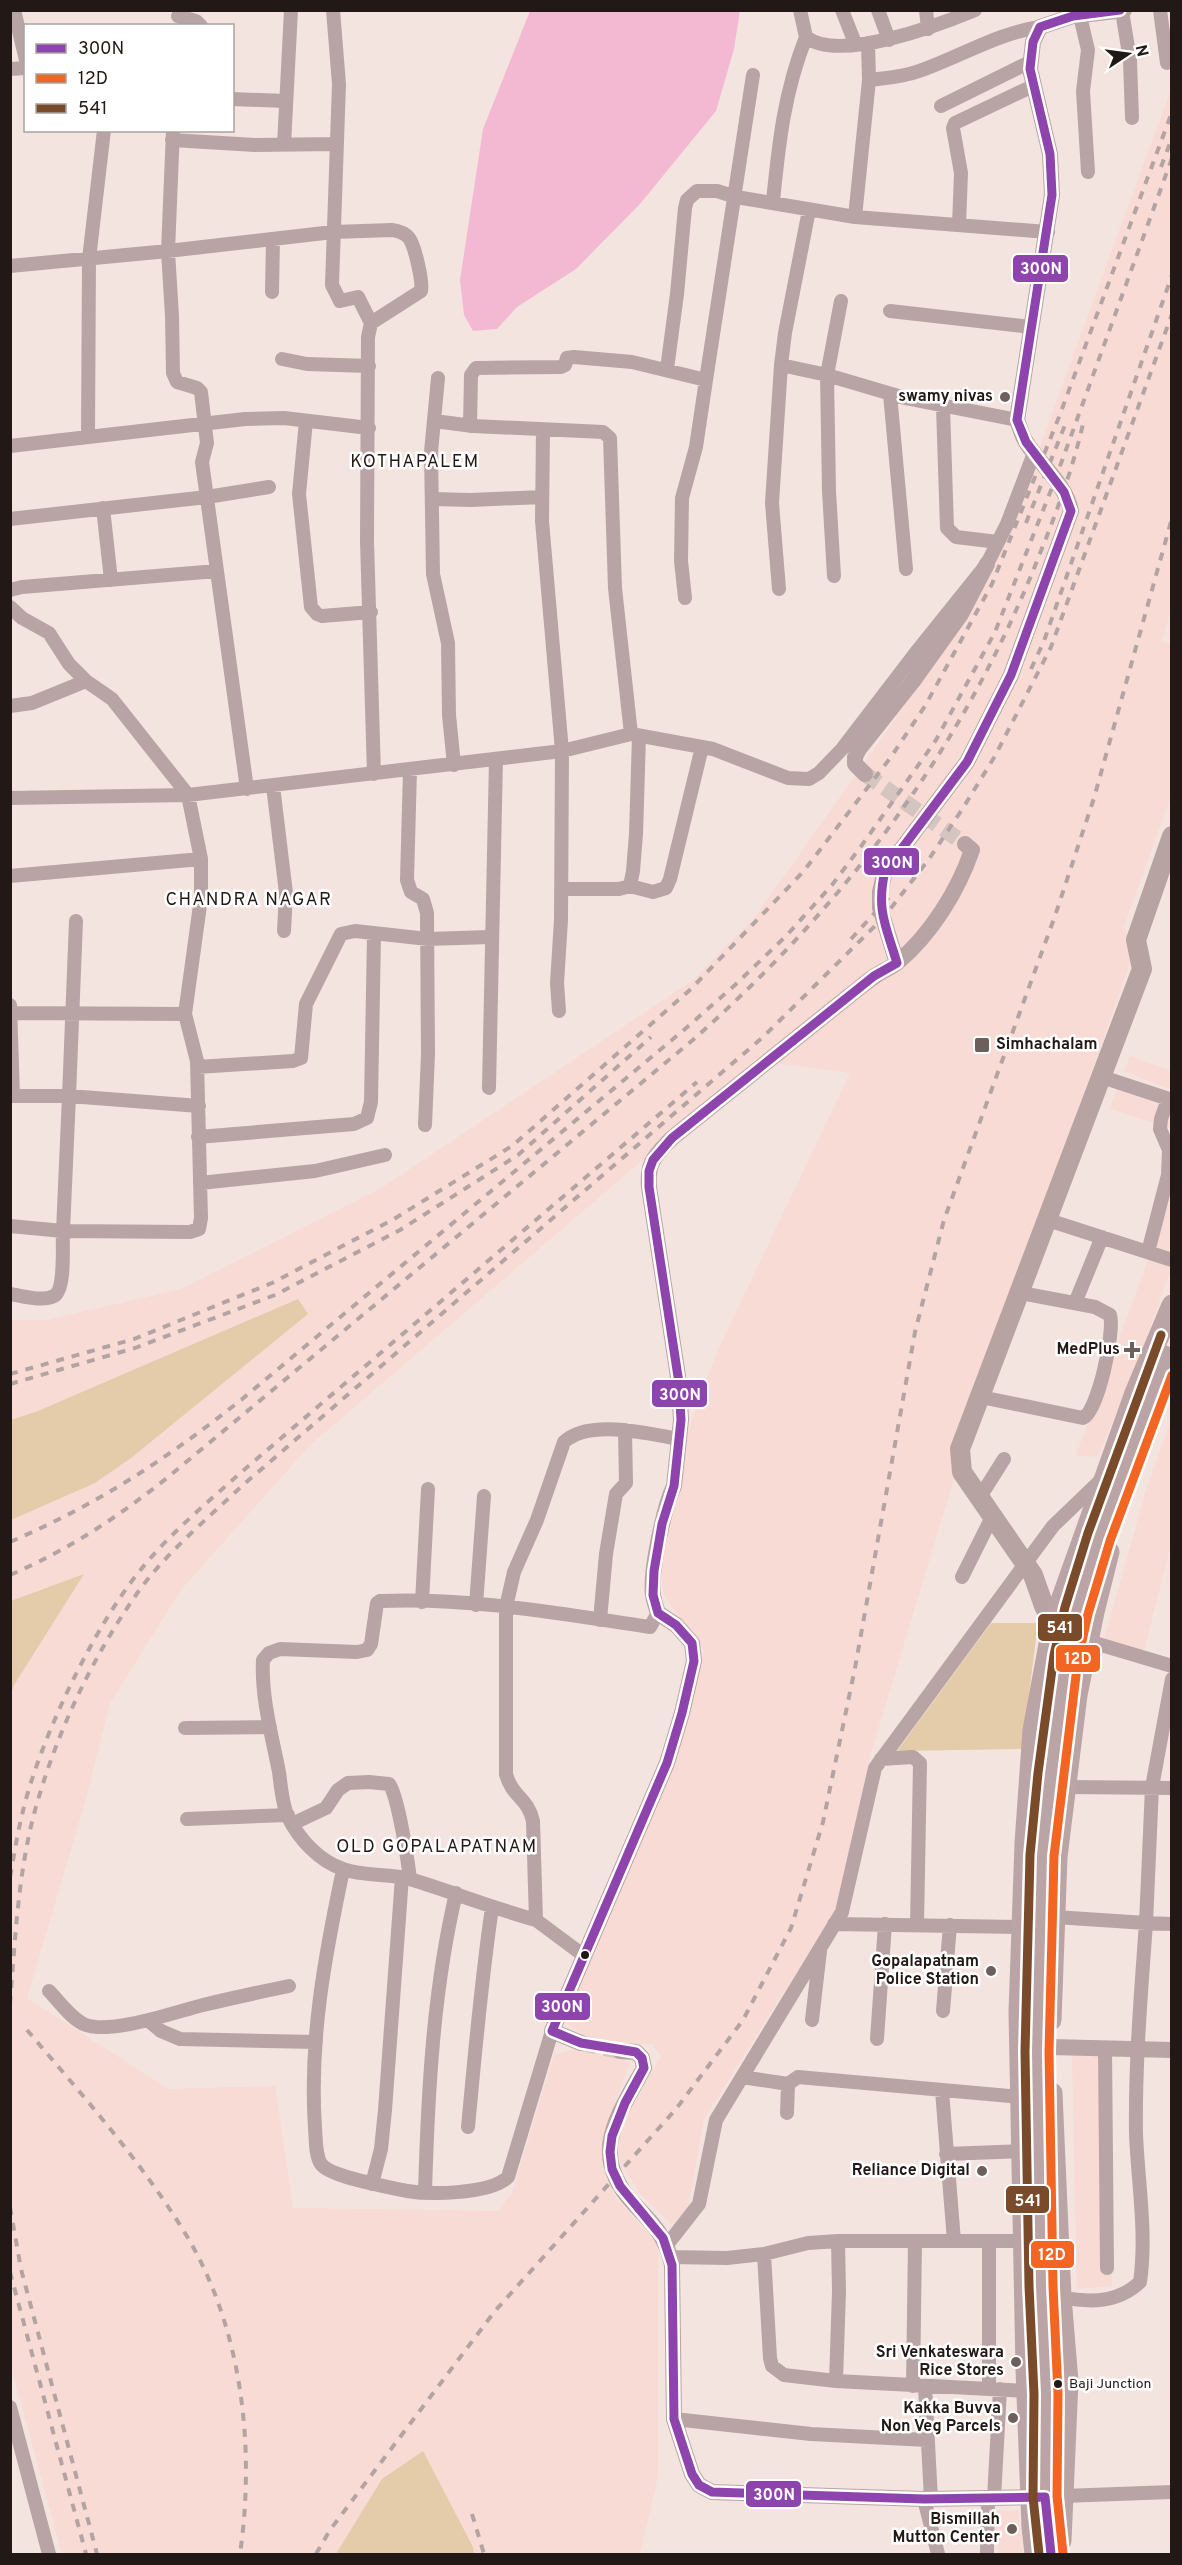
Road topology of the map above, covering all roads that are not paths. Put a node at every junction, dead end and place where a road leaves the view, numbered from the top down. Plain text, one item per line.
1 (14, 10) edge
2 (291, 10) edge
3 (333, 10) edge
4 (800, 10) edge
5 (842, 10) edge
6 (878, 10) edge
7 (926, 10) edge
8 (975, 10) edge
9 (1160, 10) edge
10 (1123, 11) edge
11 (1075, 14) edge
12 (178, 17) edge
13 (199, 24) edge
14 (1040, 27) junction
15 (928, 29) junction
16 (806, 37) junction
17 (888, 40) junction
18 (861, 43) junction
19 (24, 52) edge
20 (1030, 62) junction
21 (1167, 63) dead end
22 (753, 75) dead end
23 (869, 81) junction
24 (1033, 86) junction
25 (234, 99) edge
26 (286, 101) junction
27 (941, 106) dead end
28 (1132, 118) dead end
29 (104, 132) edge
30 (172, 135) edge
31 (209, 136) edge
32 (337, 144) junction
33 (284, 145) junction
34 (1088, 172) dead end
35 (736, 197) junction
36 (773, 201) junction
37 (809, 210) junction
38 (855, 217) junction
39 (959, 225) junction
40 (333, 232) junction
41 (1048, 232) junction
42 (273, 239) junction
43 (168, 251) junction
44 (89, 259) junction
45 (10, 266) edge
46 (272, 292) dead end
47 (841, 301) dead end
48 (890, 311) dead end
49 (371, 323) junction
50 (1031, 327) junction
51 (282, 359) dead end
52 (781, 365) junction
53 (369, 366) junction
54 (667, 369) junction
55 (828, 375) junction
56 (438, 378) dead end
57 (706, 380) junction
58 (890, 394) junction
59 (943, 407) junction
60 (1017, 420) junction
61 (306, 421) junction
62 (434, 421) junction
63 (204, 424) junction
64 (470, 426) junction
65 (369, 428) junction
66 (543, 430) junction
67 (88, 437) junction
68 (10, 446) edge
69 (1034, 453) junction
70 (269, 487) dead end
71 (207, 497) junction
72 (542, 497) junction
73 (432, 499) junction
74 (104, 508) junction
75 (10, 519) edge
76 (998, 542) junction
77 (987, 564) junction
78 (906, 569) dead end
79 (217, 571) junction
80 (834, 576) dead end
81 (111, 580) junction
82 (10, 590) edge
83 (779, 590) dead end
84 (685, 598) dead end
85 (10, 607) edge
86 (371, 612) junction
87 (86, 681) junction
88 (10, 706) edge
89 (635, 735) junction
90 (702, 747) junction
91 (562, 751) junction
92 (495, 759) junction
93 (454, 765) junction
94 (410, 770) junction
95 (374, 774) junction
96 (865, 774) tunnel mouth
97 (273, 786) junction
98 (247, 789) junction
99 (188, 795) junction
100 (10, 798) edge
101 (1172, 836) edge
102 (965, 844) dead end
103 (201, 859) junction
104 (10, 876) edge
105 (630, 886) junction
106 (561, 889) junction
107 (76, 921) dead end
108 (284, 932) dead end
109 (374, 935) junction
110 (490, 937) junction
111 (428, 939) junction
112 (897, 963) junction
113 (10, 1005) edge
114 (560, 1011) dead end
115 (11, 1013) edge
116 (71, 1014) junction
117 (185, 1014) junction
118 (197, 1066) junction
119 (1102, 1077) junction
120 (489, 1088) dead end
121 (12, 1096) edge
122 (69, 1096) junction
123 (1170, 1099) edge
124 (198, 1106) junction
125 (424, 1125) dead end
126 (198, 1137) junction
127 (385, 1155) dead end
128 (200, 1183) junction
129 (1048, 1220) junction
130 (10, 1226) edge
131 (63, 1231) junction
132 (1102, 1237) junction
133 (1148, 1252) junction
134 (1172, 1260) edge
135 (1021, 1293) junction
136 (10, 1294) edge
137 (1075, 1303) junction
138 (1172, 1305) edge
139 (1172, 1339) edge
140 (1172, 1373) edge
141 (981, 1397) junction
142 (626, 1430) junction
143 (680, 1439) junction
144 (1004, 1459) dead end
145 (1104, 1477) junction
146 (428, 1489) dead end
147 (484, 1496) dead end
148 (980, 1497) junction
149 (993, 1515) junction
150 (1026, 1564) junction
151 (962, 1577) dead end
152 (422, 1602) junction
153 (476, 1605) junction
154 (506, 1607) junction
155 (658, 1613) junction
156 (600, 1620) junction
157 (1071, 1633) junction
158 (1172, 1666) edge
159 (1172, 1679) edge
160 (270, 1727) junction
161 (185, 1728) dead end
162 (882, 1759) junction
163 (1065, 1787) junction
164 (1152, 1787) junction
165 (1172, 1788) edge
166 (187, 1819) dead end
167 (290, 1819) junction
168 (343, 1870) junction
169 (406, 1878) junction
170 (456, 1893) junction
171 (492, 1908) junction
172 (1055, 1917) junction
173 (536, 1920) junction
174 (1146, 1923) junction
175 (834, 1924) junction
176 (885, 1924) junction
177 (1172, 1924) edge
178 (917, 1925) junction
179 (950, 1925) junction
180 (1022, 1927) junction
181 (821, 1946) junction
182 (583, 1955) junction
183 (289, 1986) dead end
184 (49, 1991) dead end
185 (943, 2011) dead end
186 (149, 2020) junction
187 (812, 2020) dead end
188 (552, 2031) junction
189 (877, 2039) dead end
190 (315, 2042) junction
191 (581, 2043) tunnel mouth
192 (1050, 2047) junction
193 (1105, 2049) junction
194 (1138, 2050) junction
195 (1172, 2050) edge
196 (620, 2051) tunnel mouth
197 (742, 2077) junction
198 (788, 2084) junction
199 (942, 2091) junction
200 (1021, 2097) junction
201 (787, 2113) dead end
202 (468, 2127) dead end
203 (1022, 2151) junction
204 (946, 2154) junction
205 (372, 2184) junction
206 (425, 2193) junction
207 (838, 2241) junction
208 (954, 2241) junction
209 (989, 2241) junction
210 (1024, 2241) junction
211 (915, 2242) junction
212 (669, 2251) junction
213 (764, 2254) junction
214 (1107, 2268) dead end
215 (1061, 2297) junction
216 (836, 2381) junction
217 (919, 2387) junction
218 (995, 2389) junction
219 (1027, 2391) junction
220 (10, 2407) edge
221 (674, 2420) junction
222 (927, 2440) junction
223 (1172, 2492) edge
224 (1046, 2497) junction
225 (991, 2498) junction
226 (927, 2499) junction
227 (49, 2554) edge
228 (938, 2554) edge
229 (987, 2554) edge
230 (1035, 2554) edge
231 (1051, 2554) edge
232 (1063, 2554) edge

1 - 19 street
2 - 26 street
3 - 32 street
4 - 16 street
5 - 18 street
6 - 17 street
7 - 15 street
8 - 15 street
9 - 21 street
10 - 11 street
10 - 28 street
11 - 14 street
11 - 34 street
12 - 13 street
14 - 20 street
14 - 23 street
15 - 17 street
16 - 18 street
16 - 36 street
17 - 18 street
18 - 23 street
20 - 24 street
20 - 27 street
22 - 35 street
23 - 38 street
24 - 39 street
24 - 41 street
25 - 26 street
26 - 33 street
29 - 44 street
30 - 31 street
30 - 43 street
31 - 33 street
32 - 33 street
32 - 40 street
35 - 36 street
35 - 54 street
35 - 57 street
36 - 37 street
37 - 38 street
37 - 52 street
38 - 39 street
39 - 41 street
40 - 42 street
40 - 49 street
40 - 49 street
41 - 50 street
42 - 43 street
42 - 46 street
43 - 44 street
43 - 63 street
44 - 45 street
44 - 67 street
47 - 55 street
48 - 50 street
49 - 53 street
50 - 60 street
51 - 53 street
52 - 55 street
52 - 83 street
53 - 65 street
54 - 57 street
54 - 64 street
55 - 58 street
55 - 80 street
56 - 62 street
57 - 84 street
58 - 59 street
58 - 78 street
59 - 60 street
59 - 76 street
60 - 69 street
61 - 63 street
61 - 65 street
61 - 86 street
62 - 64 street
62 - 73 street
63 - 67 street
63 - 71 street
64 - 66 street
65 - 86 street
66 - 72 street
66 - 89 street
67 - 68 street
69 - 76 street
69 - 112 street
70 - 71 street
71 - 74 street
71 - 79 street
72 - 73 street
72 - 91 street
73 - 93 street
74 - 75 street
74 - 81 street
76 - 77 street
77 - 90 street
77 - 96 street
79 - 81 street
79 - 98 street
81 - 82 street
85 - 87 street
86 - 95 street
87 - 88 street
87 - 99 street
89 - 90 street
89 - 91 street
89 - 105 street
90 - 105 street
91 - 92 street
91 - 106 street
92 - 93 street
92 - 110 street
93 - 94 street
94 - 95 street
94 - 111 street
95 - 97 street
97 - 98 street
97 - 108 street
98 - 99 street
99 - 100 street
99 - 103 street
101 - 119 main road
102 - 112 street
103 - 104 street
103 - 117 street
105 - 106 street
106 - 114 street
107 - 116 street
109 - 111 street
109 - 118 street
109 - 126 street
110 - 111 street
110 - 120 street
111 - 125 street
112 - 143 street
113 - 115 street
115 - 116 street
115 - 121 street
116 - 117 street
116 - 122 street
117 - 118 street
118 - 124 street
119 - 123 street
119 - 129 main road
121 - 122 street
122 - 124 street
122 - 131 street
123 - 133 street
124 - 126 street
126 - 128 street
127 - 128 street
128 - 131 street
129 - 132 street
129 - 135 main road
130 - 131 street
131 - 136 street
132 - 133 street
132 - 137 street
133 - 134 street
135 - 137 street
135 - 141 main road
137 - 141 street
138 - 145 main road
139 - 157 main road
140 - 157 main road
141 - 148 main road
142 - 143 street
142 - 154 street
142 - 156 street
143 - 155 street
144 - 148 street
145 - 150 street
145 - 157 main road
146 - 152 street
147 - 153 street
148 - 149 main road
149 - 150 main road
149 - 151 street
150 - 157 main road
150 - 162 street
152 - 153 street
152 - 160 street
153 - 154 street
154 - 156 street
154 - 173 street
155 - 156 street
155 - 182 street
157 - 158 street
157 - 163 main road
157 - 180 main road
157 - 224 main road
159 - 164 street
160 - 161 street
160 - 167 street
162 - 175 street
162 - 178 street
163 - 164 street
163 - 172 main road
164 - 165 street
164 - 174 street
166 - 167 street
167 - 168 street
167 - 169 street
168 - 169 street
168 - 190 street
169 - 170 street
169 - 205 street
170 - 171 street
170 - 206 street
171 - 173 street
171 - 202 street
172 - 174 street
172 - 192 main road
173 - 182 street
174 - 177 street
174 - 194 street
175 - 176 street
175 - 181 street
176 - 178 street
176 - 189 street
178 - 179 street
179 - 180 street
179 - 185 street
180 - 200 main road
181 - 187 street
181 - 197 street
182 - 188 street
183 - 186 street
184 - 186 street
186 - 190 street
188 - 191 street
188 - 206 street
190 - 205 street
192 - 193 street
192 - 215 main road
193 - 194 street
193 - 214 street
194 - 195 street
194 - 215 street
196 - 212 street
197 - 198 street
197 - 212 street
198 - 199 street
198 - 201 street
199 - 200 street
199 - 204 street
200 - 203 main road
203 - 204 street
203 - 210 main road
204 - 208 street
205 - 206 street
207 - 211 street
207 - 213 street
207 - 216 street
208 - 209 street
208 - 211 street
209 - 210 street
209 - 218 street
210 - 219 main road
211 - 217 street
212 - 213 street
212 - 221 street
213 - 216 street
215 - 224 main road
216 - 217 street
217 - 218 street
217 - 222 street
218 - 219 street
218 - 225 street
219 - 224 main road
220 - 227 street
221 - 222 street
221 - 226 street
222 - 226 street
223 - 224 street
224 - 225 street
224 - 230 main road
224 - 231 main road
224 - 232 main road
225 - 226 street
225 - 229 street
226 - 228 street

